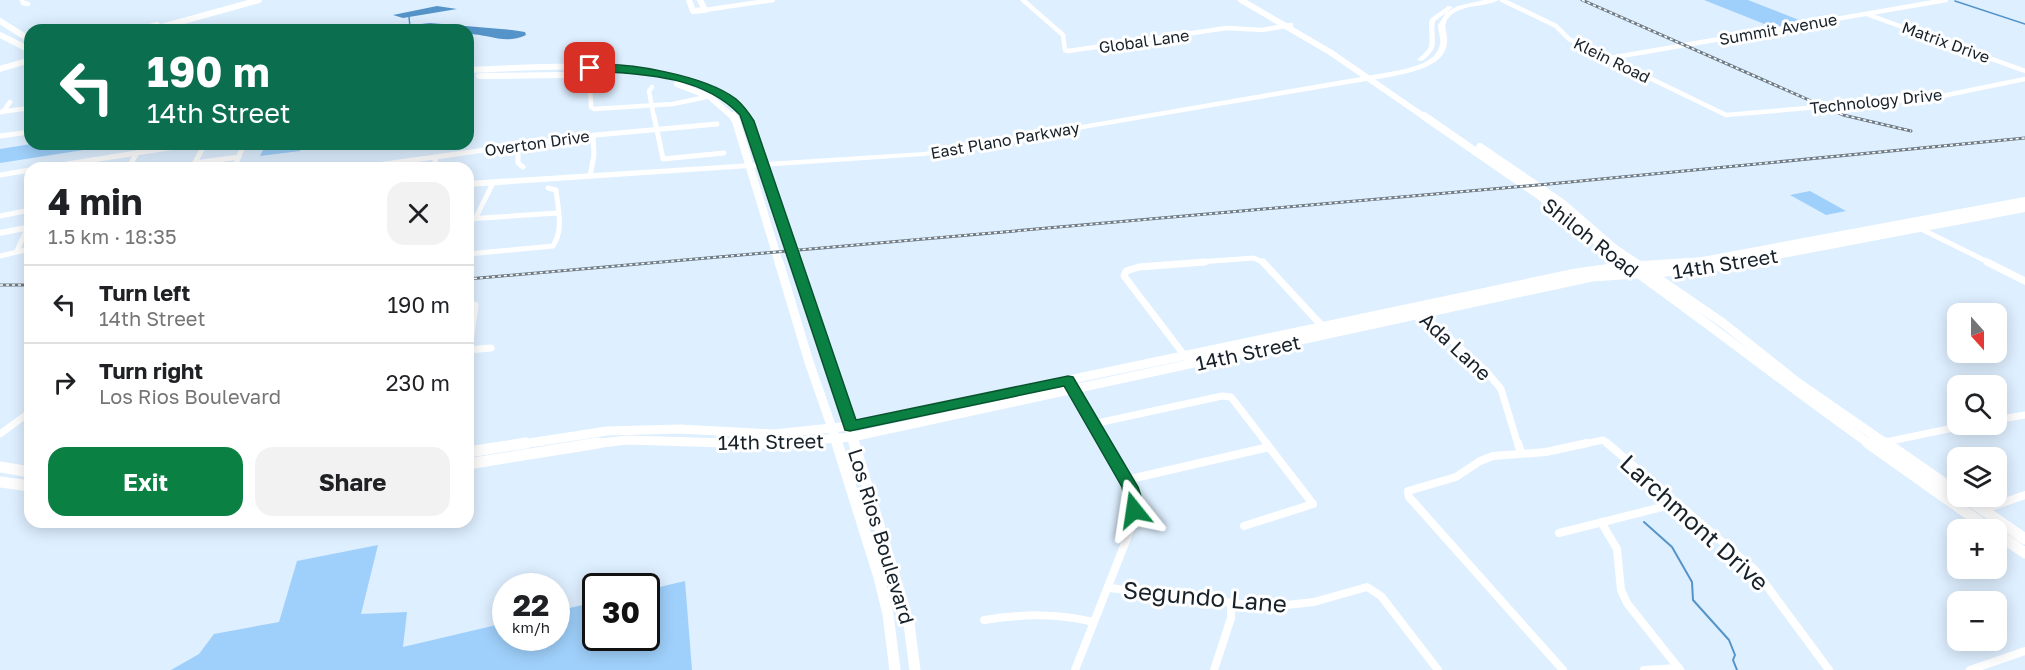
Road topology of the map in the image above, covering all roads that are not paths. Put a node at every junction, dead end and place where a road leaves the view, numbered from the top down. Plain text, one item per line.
1 (22, 0) edge
2 (246, 0) edge
3 (259, 0) edge
4 (689, 0) edge
5 (700, 0) edge
6 (1023, 0) edge
7 (1241, 0) edge
8 (1476, 0) edge
9 (1496, 0) edge
10 (1502, 0) edge
11 (1946, 0) edge
12 (773, 1) edge
13 (1250, 3) edge
14 (27, 4) dead end
15 (705, 10) junction
16 (1444, 14) junction
17 (1866, 14) junction
18 (184, 19) junction
19 (0, 21) edge
20 (164, 24) edge
21 (169, 24) edge
22 (1291, 25) junction
23 (1283, 27) junction
24 (0, 35) edge
25 (24, 36) edge
26 (24, 47) edge
27 (1610, 58) junction
28 (24, 64) edge
29 (553, 69) junction
30 (474, 70) edge
31 (2025, 70) edge
32 (0, 71) edge
33 (548, 75) junction
34 (474, 76) edge
35 (1371, 76) junction
36 (2025, 79) edge
37 (592, 81) dead end
38 (652, 87) dead end
39 (720, 94) junction
40 (711, 97) junction
41 (10, 102) dead end
42 (652, 107) junction
43 (24, 109) edge
44 (1422, 110) junction
45 (1, 112) edge
46 (745, 115) junction
47 (1726, 115) joint
48 (734, 118) junction
49 (717, 124) dead end
50 (656, 131) junction
51 (24, 133) edge
52 (0, 136) edge
53 (593, 136) junction
54 (518, 146) junction
55 (156, 150) edge
56 (242, 150) edge
57 (137, 153) junction
58 (724, 153) dead end
59 (239, 157) junction
60 (436, 158) junction
61 (88, 162) edge
62 (132, 162) edge
63 (214, 162) edge
64 (237, 162) edge
65 (407, 162) edge
66 (435, 162) edge
67 (748, 163) junction
68 (762, 163) junction
69 (523, 167) dead end
70 (24, 171) edge
71 (590, 174) junction
72 (0, 175) edge
73 (474, 179) edge
74 (493, 183) junction
75 (474, 184) edge
76 (548, 188) dead end
77 (2025, 201) edge
78 (777, 207) junction
79 (1567, 207) junction
80 (1556, 208) junction
81 (2025, 208) edge
82 (762, 210) junction
83 (24, 211) edge
84 (1969, 211) junction
85 (558, 213) junction
86 (474, 214) edge
87 (0, 216) edge
88 (1981, 217) junction
89 (474, 219) edge
90 (1909, 222) junction
91 (1920, 228) junction
92 (24, 230) edge
93 (24, 230) edge
94 (0, 233) edge
95 (24, 237) edge
96 (0, 239) edge
97 (1824, 239) junction
98 (1834, 245) junction
99 (24, 250) edge
100 (17, 252) junction
101 (474, 253) edge
102 (1749, 253) junction
103 (0, 256) edge
104 (1759, 259) junction
105 (1627, 266) junction
106 (1638, 270) junction
107 (1650, 273) junction
108 (2025, 281) edge
109 (1506, 288) junction
110 (1515, 294) junction
111 (810, 305) junction
112 (1414, 307) junction
113 (793, 308) junction
114 (1422, 314) junction
115 (1723, 323) junction
116 (1711, 325) junction
117 (1327, 330) junction
118 (491, 348) dead end
119 (474, 350) edge
120 (824, 350) junction
121 (807, 355) junction
122 (1185, 356) junction
123 (1191, 364) junction
124 (1070, 385) junction
125 (2025, 415) edge
126 (24, 416) edge
127 (2007, 418) edge
128 (1093, 424) junction
129 (1947, 429) edge
130 (694, 430) junction
131 (851, 432) junction
132 (0, 434) edge
133 (835, 434) junction
134 (689, 440) junction
135 (567, 441) junction
136 (1884, 443) junction
137 (1872, 446) junction
138 (1269, 447) junction
139 (474, 452) edge
140 (1521, 453) junction
141 (474, 462) edge
142 (0, 467) edge
143 (24, 471) edge
144 (1126, 480) junction
145 (0, 482) edge
146 (24, 485) edge
147 (1947, 486) edge
148 (2025, 495) edge
149 (1678, 503) junction
150 (1978, 507) edge
151 (1982, 510) junction
152 (877, 514) junction
153 (1969, 514) junction
154 (860, 518) junction
155 (1976, 519) edge
156 (1601, 522) junction
157 (1244, 526) dead end
158 (1559, 533) dead end
159 (2025, 539) edge
160 (2007, 541) edge
161 (2025, 553) edge
162 (896, 576) junction
163 (879, 577) junction
164 (1110, 588) junction
165 (1231, 603) junction
166 (984, 620) dead end
167 (1094, 622) junction
168 (2025, 651) edge
169 (1679, 669) edge
170 (895, 670) edge
171 (915, 670) edge
172 (1076, 670) edge
173 (1214, 670) edge
174 (1438, 670) edge
175 (1563, 670) edge
176 (1644, 670) edge
177 (1830, 670) edge
178 (1970, 670) edge

1 - 14 street
2 - 18 main road
3 - 18 main road
4 - 15 main road
5 - 15 main road
6 - 23 street, Global Lane
7 - 13 main road, Shiloh Road
8 - 16 main road
9 - 16 main road
10 - 27 street, Klein Road
11 - 17 street, Summit Avenue
12 - 15 street
13 - 22 main road, Shiloh Road
13 - 23 main road, Shiloh Road
16 - 35 main road, East Plano Parkway
17 - 27 street, Summit Avenue
17 - 31 street, Matrix Drive
18 - 20 main road
18 - 21 main road
19 - 25 main road
22 - 23 street, Global Lane
22 - 35 main road, Shiloh Road
23 - 35 main road, Shiloh Road
24 - 26 main road
27 - 47 street, Klein Road
28 - 32 main road
29 - 30 main road
29 - 33 main road
29 - 39 main road
33 - 34 main road
33 - 40 main road
35 - 44 main road, Shiloh Road
35 - 68 main road, East Plano Parkway
36 - 47 street, Technology Drive
37 - 42 street
38 - 42 street
39 - 40 street
39 - 46 main road
40 - 42 street
40 - 48 main road
41 - 45 street
42 - 50 street
43 - 45 street
44 - 79 main road, Shiloh Road
44 - 80 main road, Shiloh Road
46 - 48 main road
46 - 68 main road, Los Rios Boulevard
48 - 67 main road, Los Rios Boulevard
49 - 50 street, Overton Drive
50 - 53 street, Overton Drive
50 - 58 street
51 - 52 street
53 - 54 street, Overton Drive
53 - 71 street
54 - 60 street, Overton Drive
54 - 69 street
55 - 57 street
56 - 59 street
57 - 61 street
57 - 62 street
59 - 63 street
59 - 64 street
60 - 65 street, Overton Drive
60 - 66 street
67 - 68 main road, East Plano Parkway
67 - 71 main road, East Plano Parkway
67 - 82 main road, Los Rios Boulevard
68 - 78 main road, Los Rios Boulevard
70 - 72 street
71 - 73 main road, East Plano Parkway
71 - 74 main road, East Plano Parkway
74 - 75 main road, East Plano Parkway
74 - 86 street
76 - 85 street
77 - 84 main road, 14th Street
78 - 82 main road
78 - 111 main road, Los Rios Boulevard
79 - 80 main road
79 - 106 main road, Shiloh Road
80 - 105 main road, Shiloh Road
81 - 88 main road, 14th Street
82 - 113 main road, Los Rios Boulevard
83 - 87 street
84 - 88 main road
84 - 90 main road, 14th Street
85 - 89 street
85 - 101 street
88 - 91 main road, 14th Street
90 - 91 street
90 - 97 main road, 14th Street
91 - 98 main road, 14th Street
91 - 108 street
92 - 94 main road
93 - 96 main road
95 - 100 street
97 - 98 main road
97 - 102 main road, 14th Street
98 - 104 main road, 14th Street
99 - 100 street
100 - 103 street
102 - 104 main road
102 - 106 main road, 14th Street
104 - 107 main road, 14th Street
105 - 106 main road, Shiloh Road
105 - 109 main road, 14th Street
106 - 107 main road, 14th Street
106 - 110 main road, 14th Street
106 - 116 main road, Shiloh Road
107 - 115 main road, Shiloh Road
109 - 110 main road
109 - 112 main road, 14th Street
110 - 114 main road, 14th Street
111 - 113 main road
111 - 120 main road, Los Rios Boulevard
112 - 114 street, Ada Lane
112 - 117 main road, 14th Street
113 - 121 main road, Los Rios Boulevard
114 - 117 main road, 14th Street
114 - 140 street, Ada Lane
115 - 116 main road
115 - 136 main road, Shiloh Road
116 - 137 main road, Shiloh Road
117 - 122 main road, 14th Street
117 - 122 street
117 - 123 main road, 14th Street
118 - 119 street
120 - 121 main road
120 - 131 main road, Los Rios Boulevard
121 - 133 main road, Los Rios Boulevard
122 - 123 street
122 - 124 main road, 14th Street
123 - 124 main road, 14th Street
124 - 128 street
124 - 131 main road, 14th Street
125 - 127 street
126 - 132 street
128 - 138 street
128 - 144 street
129 - 136 street
130 - 133 main road, 14th Street
130 - 134 main road
130 - 135 main road, 14th Street
131 - 133 main road, 14th Street
131 - 152 main road, Los Rios Boulevard
133 - 134 main road, 14th Street
133 - 154 main road, Los Rios Boulevard
134 - 135 main road, 14th Street
135 - 139 main road, 14th Street
135 - 141 main road, 14th Street
136 - 137 street
136 - 147 main road, Shiloh Road
137 - 153 main road, Shiloh Road
138 - 144 street
138 - 157 street
140 - 149 street, Larchmont Drive
140 - 175 street
142 - 143 main road
144 - 164 street
145 - 146 main road
148 - 151 street
149 - 156 street
149 - 177 street, Larchmont Drive
150 - 151 main road
151 - 153 street
151 - 159 main road
152 - 154 main road
152 - 162 main road, Los Rios Boulevard
153 - 155 main road, Shiloh Road
154 - 163 main road, Los Rios Boulevard
156 - 158 street
156 - 169 street
160 - 161 main road
162 - 163 main road
162 - 171 main road, Los Rios Boulevard
163 - 170 main road, Los Rios Boulevard
164 - 165 street, Segundo Lane
164 - 167 street
165 - 173 street
165 - 174 street, Segundo Lane
166 - 167 street
167 - 172 street
168 - 178 street
169 - 176 street

